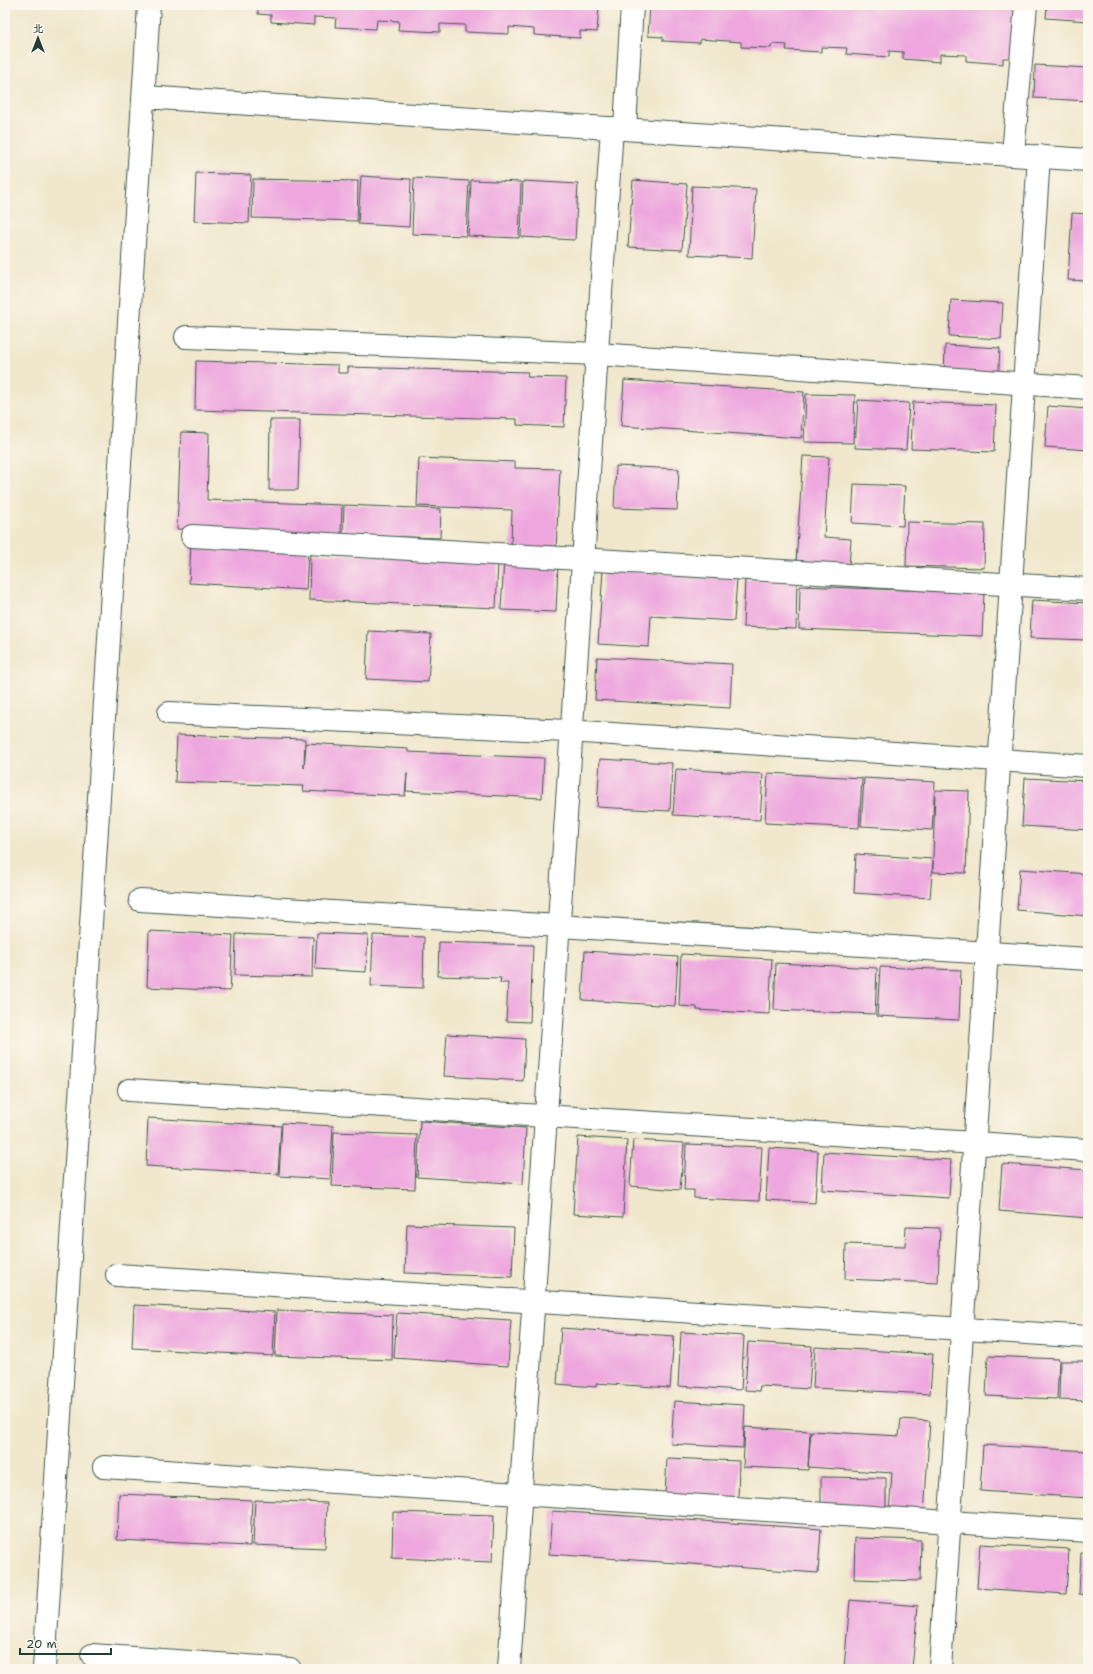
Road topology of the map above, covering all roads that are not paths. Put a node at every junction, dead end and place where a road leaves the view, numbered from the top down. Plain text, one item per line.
1 (149, 5) edge
2 (632, 5) edge
3 (1026, 5) edge
4 (144, 97) junction
5 (618, 128) junction
6 (1013, 154) junction
7 (1038, 156) junction
8 (1088, 160) edge
9 (186, 337) dead end
10 (597, 354) junction
11 (1024, 383) junction
12 (1088, 388) edge
13 (192, 536) dead end
14 (583, 558) junction
15 (1011, 584) junction
16 (1088, 589) edge
17 (169, 713) dead end
18 (572, 732) junction
19 (999, 760) junction
20 (1088, 766) edge
21 (140, 900) dead end
22 (559, 926) junction
23 (986, 952) junction
24 (1088, 959) edge
25 (128, 1090) dead end
26 (546, 1116) junction
27 (974, 1143) junction
28 (1088, 1150) edge
29 (116, 1276) dead end
30 (533, 1302) junction
31 (962, 1329) junction
32 (1088, 1337) edge
33 (104, 1467) dead end
34 (521, 1494) junction
35 (949, 1522) junction
36 (1088, 1531) edge
37 (92, 1655) dead end
38 (44, 1669) edge
39 (290, 1669) edge
40 (509, 1669) edge
41 (940, 1669) edge

1 - 4 street
2 - 5 street
3 - 6 street
4 - 5 street
4 - 38 street
5 - 6 street
5 - 10 street
6 - 7 street
7 - 8 street
7 - 11 street
9 - 10 street
10 - 11 street
10 - 14 street
11 - 12 street
11 - 15 street
13 - 14 street
14 - 15 street
14 - 18 street
15 - 16 street
15 - 19 street
17 - 18 street
18 - 19 street
18 - 22 street
19 - 20 street
19 - 23 street
21 - 22 street
22 - 23 street
22 - 26 street
23 - 24 street
23 - 27 street
25 - 26 street
26 - 27 street
26 - 30 street
27 - 28 street
27 - 31 street
29 - 30 street
30 - 31 street
30 - 34 street
31 - 32 street
31 - 35 street
33 - 34 street
34 - 35 street
34 - 40 street
35 - 36 street
35 - 41 street
37 - 39 street

